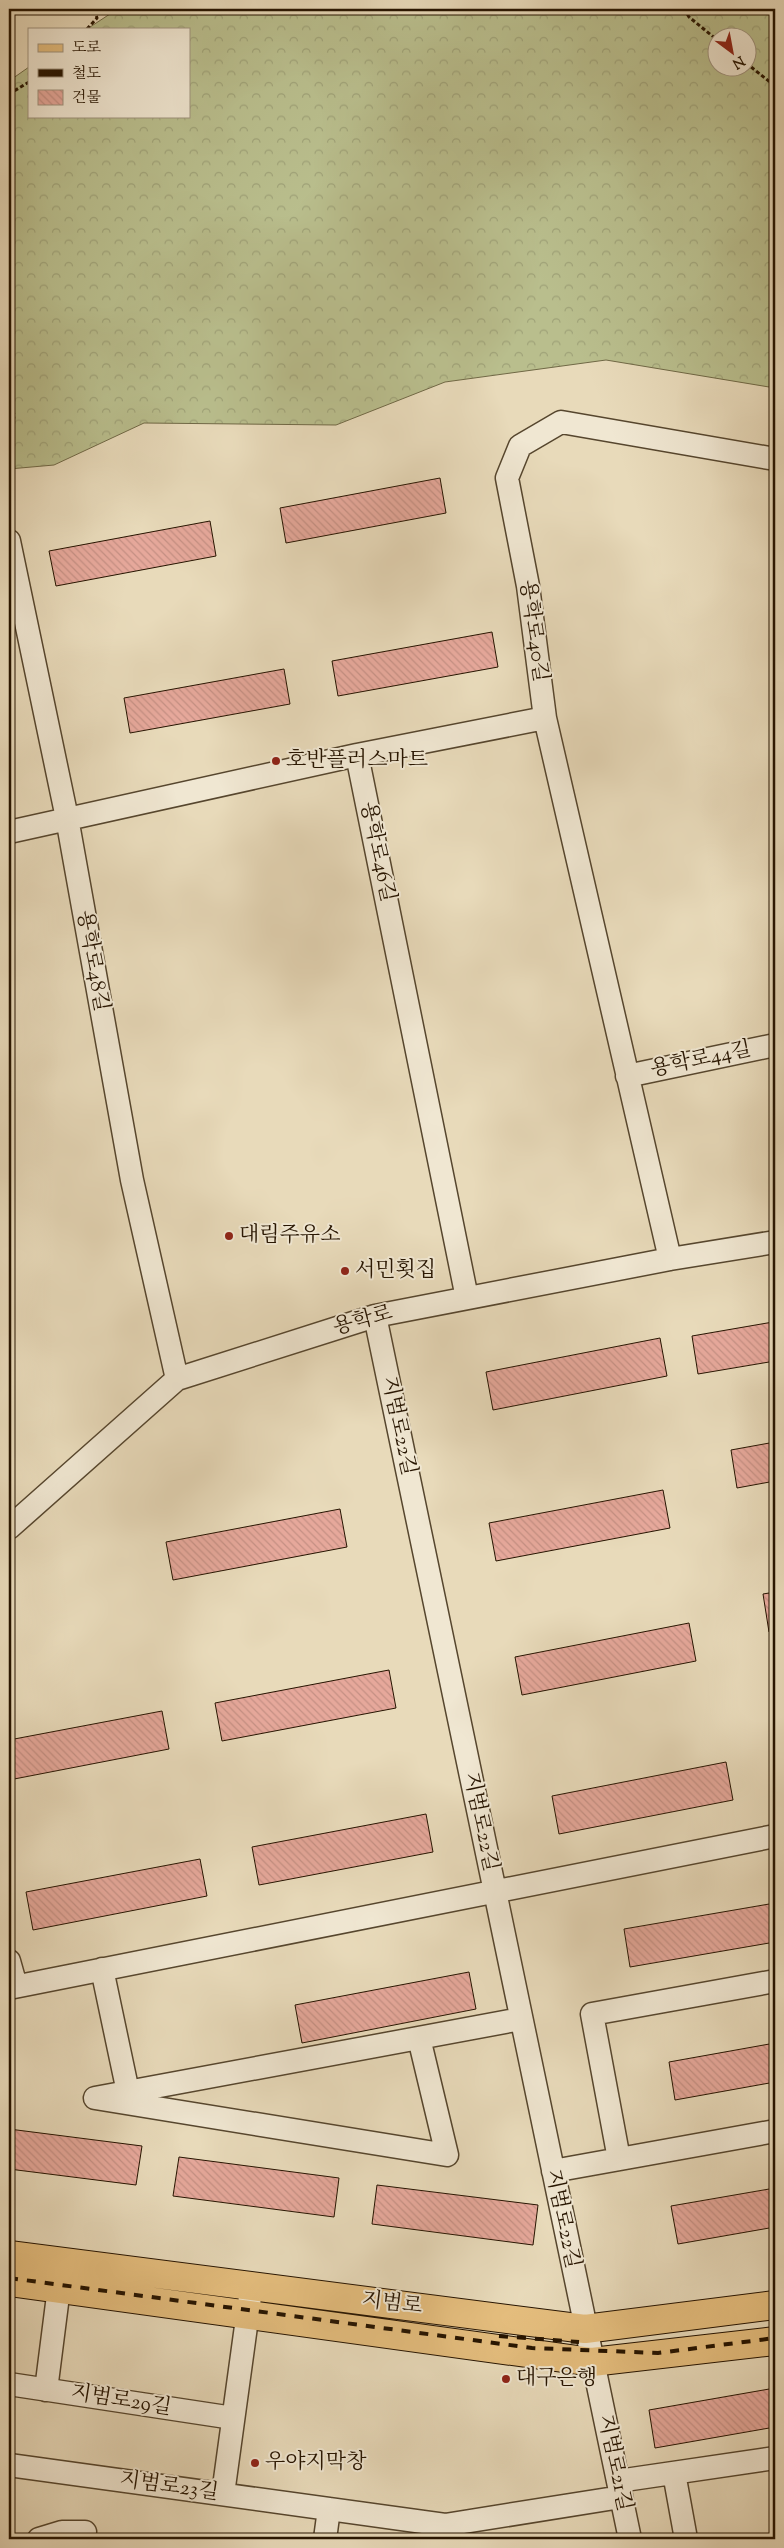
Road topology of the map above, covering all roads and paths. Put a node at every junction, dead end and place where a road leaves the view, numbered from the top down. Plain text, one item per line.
1 (94, 9) edge
2 (684, 9) edge
3 (88, 28) edge
4 (706, 30) edge
5 (756, 71) edge
6 (28, 83) edge
7 (775, 86) edge
8 (9, 94) edge
9 (9, 392) edge
10 (775, 459) edge
11 (9, 462) edge
12 (9, 541) edge
13 (545, 718) junction
14 (357, 755) junction
15 (67, 818) junction
16 (9, 832) edge
17 (775, 1045) edge
18 (627, 1076) junction
19 (775, 1242) edge
20 (670, 1259) junction
21 (467, 1298) junction
22 (375, 1316) junction
23 (177, 1380) junction
24 (9, 1528) edge
25 (775, 1836) edge
26 (495, 1893) junction
27 (9, 1960) edge
28 (102, 1969) junction
29 (775, 1981) edge
30 (12, 1987) edge
31 (521, 2019) junction
32 (419, 2038) junction
33 (128, 2092) junction
34 (775, 2131) edge
35 (620, 2159) junction
36 (553, 2172) junction
37 (9, 2255) edge
38 (61, 2275) junction
39 (9, 2282) edge
40 (252, 2286) junction
41 (775, 2305) edge
42 (247, 2316) junction
43 (585, 2329) junction
44 (775, 2341) edge
45 (592, 2362) junction
46 (9, 2384) edge
47 (46, 2390) junction
48 (233, 2418) junction
49 (775, 2458) edge
50 (9, 2465) edge
51 (674, 2473) junction
52 (620, 2489) junction
53 (223, 2494) junction
54 (329, 2509) junction
55 (85, 2532) dead end
56 (444, 2532) edge
57 (39, 2539) edge
58 (325, 2539) edge
59 (630, 2539) edge
60 (686, 2539) edge

1 - 3 path
2 - 4 path
5 - 7 path
6 - 8 path
9 - 11 path
10 - 13 street, 용학로40길
12 - 15 street, 용학로48길
13 - 14 street
13 - 18 street, 용학로40길
14 - 15 street
14 - 21 street, 용학로46길
15 - 16 street
15 - 23 street, 용학로48길
17 - 18 street, 용학로44길
18 - 20 street, 용학로40길
19 - 20 street, 용학로
20 - 21 street, 용학로
21 - 22 street, 용학로
22 - 23 street, 용학로
22 - 26 street, 지범로22길
23 - 24 street, 용학로
25 - 26 street
26 - 28 street
26 - 31 street, 지범로22길
27 - 30 street
28 - 30 street
28 - 33 street
29 - 35 street
31 - 32 street
31 - 36 street, 지범로22길
32 - 33 street
32 - 33 street
34 - 35 street
35 - 36 street
36 - 43 street, 지범로22길
37 - 38 main road, 지범로
38 - 39 main road
38 - 40 main road, 지범로
38 - 42 main road
38 - 47 street
40 - 42 street
40 - 43 main road, 지범로
41 - 43 main road, 지범로
42 - 45 main road
42 - 48 street
43 - 45 street, 지범로21길
44 - 45 main road
45 - 52 street, 지범로21길
46 - 47 street, 지범로29길
47 - 48 street, 지범로29길
48 - 53 street
49 - 51 street, 지범로23길
50 - 53 street, 지범로23길
51 - 52 street, 지범로23길
51 - 60 street
52 - 56 street, 지범로23길
52 - 59 street, 지범로21길
53 - 54 street, 지범로23길
54 - 56 street, 지범로23길
54 - 58 street
55 - 57 street

